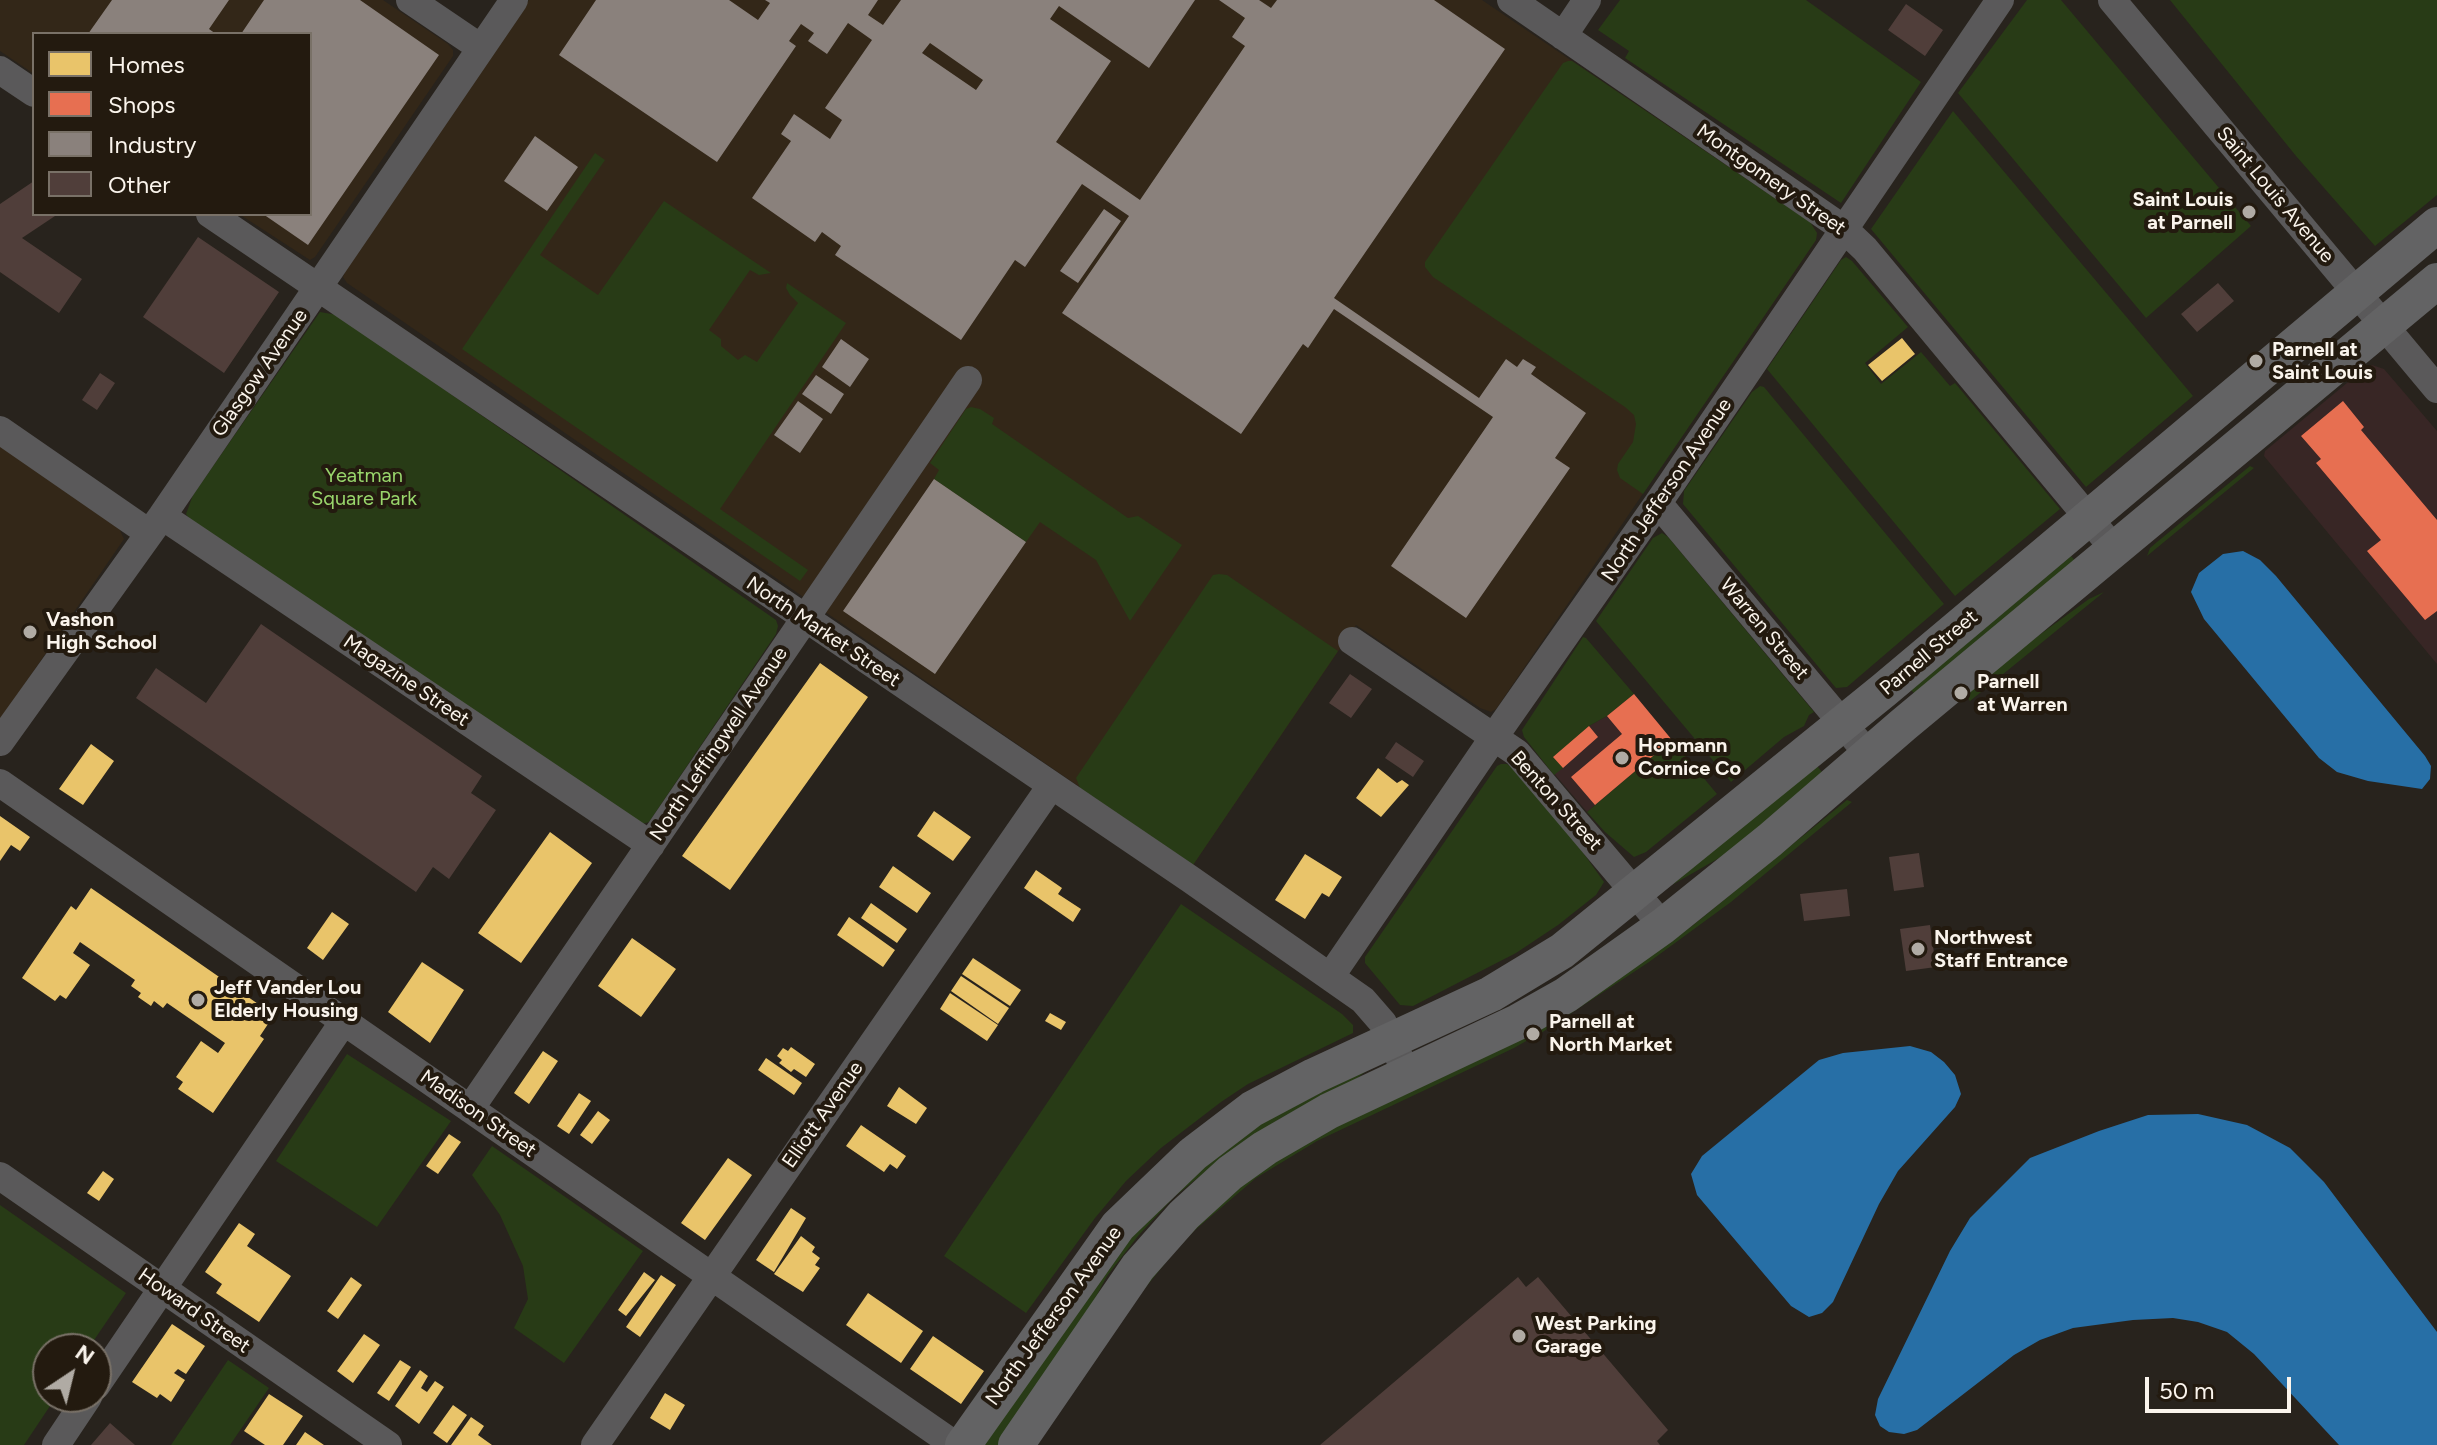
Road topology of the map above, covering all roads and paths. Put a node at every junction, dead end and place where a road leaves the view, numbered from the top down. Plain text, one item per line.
1 (410, 0) edge
2 (514, 0) edge
3 (1511, 0) edge
4 (1587, 0) edge
5 (2000, 0) edge
6 (2112, 0) edge
7 (1563, 36) junction
8 (481, 48) junction
9 (0, 70) edge
10 (32, 92) edge
11 (213, 216) edge
12 (2437, 225) edge
13 (1844, 229) junction
14 (2437, 256) edge
15 (2437, 281) edge
16 (318, 289) junction
17 (2357, 293) junction
18 (2384, 325) junction
19 (968, 380) dead end
20 (2437, 389) edge
21 (0, 430) edge
22 (1658, 503) junction
23 (2088, 519) junction
24 (155, 525) junction
25 (2115, 550) junction
26 (804, 620) junction
27 (1352, 641) dead end
28 (1843, 723) junction
29 (1494, 737) junction
30 (0, 742) edge
31 (1869, 755) junction
32 (0, 783) edge
33 (1051, 786) junction
34 (651, 845) junction
35 (1636, 893) junction
36 (1663, 926) junction
37 (1330, 977) junction
38 (344, 1021) junction
39 (1392, 1039) junction
40 (1408, 1076) junction
41 (470, 1109) junction
42 (0, 1176) edge
43 (711, 1276) junction
44 (162, 1288) junction
45 (112, 1362) edge
46 (77, 1413) edge
47 (56, 1445) edge
48 (388, 1445) edge
49 (595, 1445) edge
50 (955, 1445) edge
51 (963, 1445) edge
52 (1016, 1445) edge

1 - 8 street
2 - 8 street, Glasgow Avenue
3 - 7 street, Montgomery Street
4 - 7 street
5 - 13 street, North Jefferson Avenue
6 - 17 street, Saint Louis Avenue
7 - 13 street, Montgomery Street
8 - 16 street, Glasgow Avenue
9 - 10 street
11 - 16 street, North Market Street
12 - 17 main road, Parnell Street
13 - 22 street, North Jefferson Avenue
13 - 23 street, Montgomery Street
14 - 18 main road
15 - 18 main road, Parnell Street
16 - 24 street, Glasgow Avenue
16 - 26 street, North Market Street
17 - 18 street, Saint Louis Avenue
17 - 23 main road, Parnell Street
18 - 20 street, Saint Louis Avenue
18 - 25 main road, Parnell Street
19 - 26 street, North Leffingwell Avenue
21 - 24 street, Magazine Street
22 - 28 street, Warren Street
22 - 29 street, North Jefferson Avenue
23 - 25 street, Montgomery Street
23 - 28 main road, Parnell Street
24 - 30 street, Glasgow Avenue
24 - 34 street, Magazine Street
25 - 31 main road, Parnell Street
26 - 33 street, North Market Street
26 - 34 street, North Leffingwell Avenue
27 - 29 street, Benton Street
28 - 31 street, Warren Street
28 - 35 main road, Parnell Street
29 - 35 street, Benton Street
29 - 37 street, North Jefferson Avenue
31 - 36 main road, Parnell Street
32 - 38 street, Madison Street
33 - 37 street, North Market Street
33 - 43 street, Elliott Avenue
34 - 41 street, North Leffingwell Avenue
35 - 36 street, Benton Street
35 - 39 main road, Parnell Street
36 - 40 main road, Parnell Street
37 - 39 street, North Market Street
38 - 41 street, Madison Street
38 - 44 street
39 - 40 street, North Market Street
39 - 51 main road, North Jefferson Avenue
40 - 52 main road, North Jefferson Avenue
41 - 43 street, Madison Street
42 - 44 street, Howard Street
43 - 49 street, Elliott Avenue
43 - 50 street, Madison Street
44 - 45 street
44 - 48 street, Howard Street
46 - 47 street

